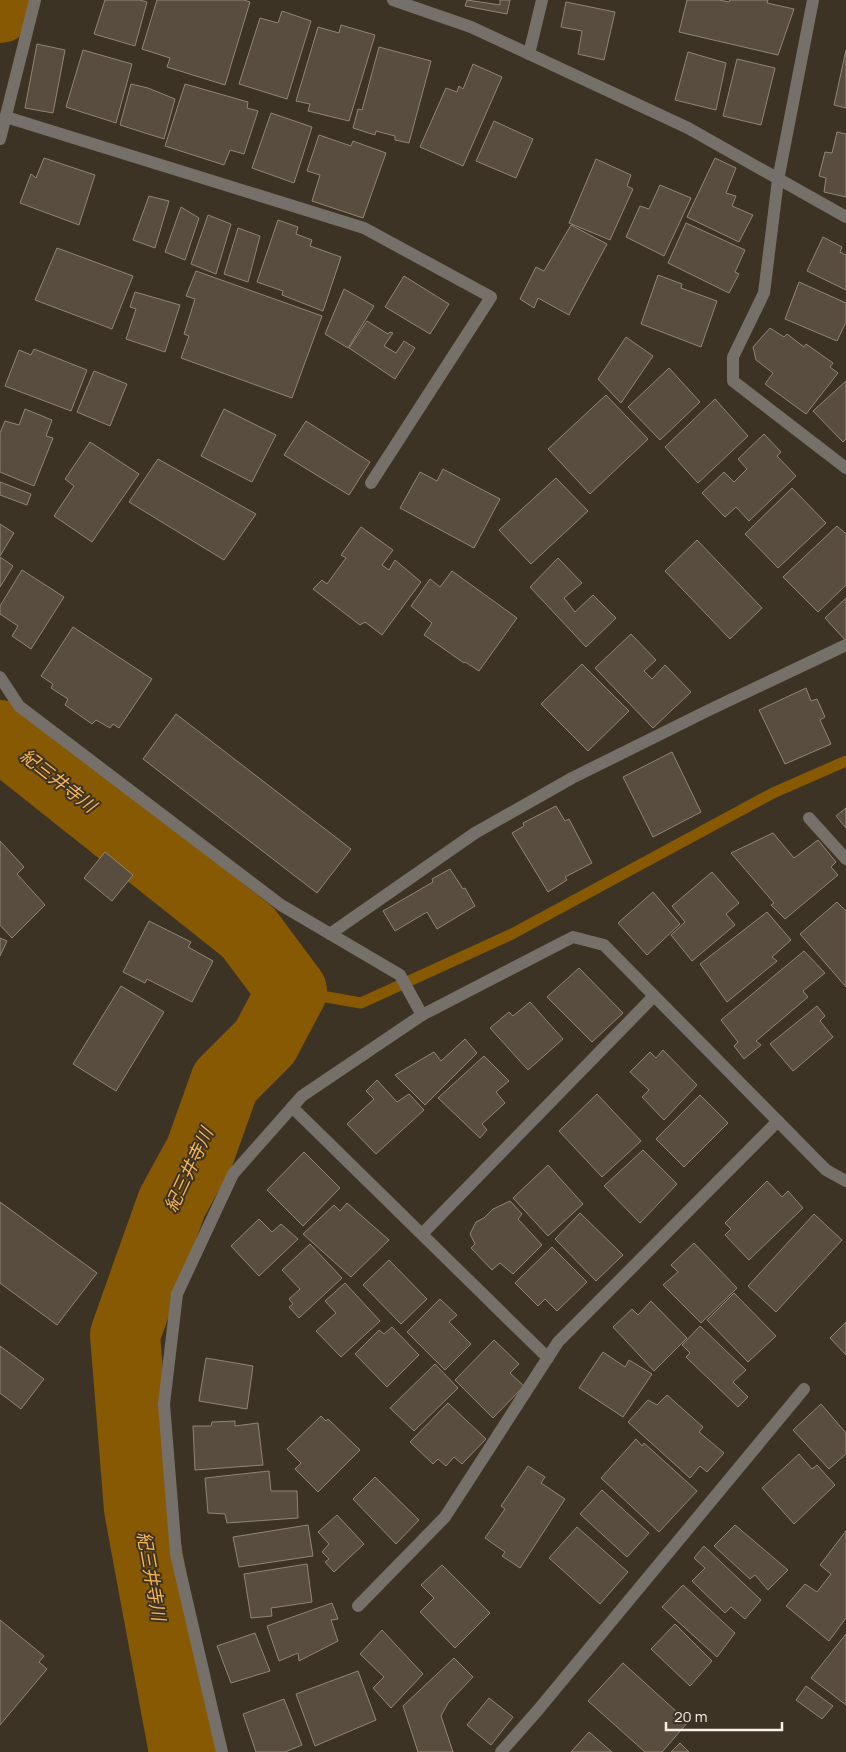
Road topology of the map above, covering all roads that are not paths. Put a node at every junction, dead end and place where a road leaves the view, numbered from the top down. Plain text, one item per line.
1 (35, 0) edge
2 (393, 0) edge
3 (542, 0) edge
4 (813, 0) edge
5 (529, 54) junction
6 (6, 118) junction
7 (0, 139) edge
8 (778, 180) junction
9 (846, 217) edge
10 (846, 468) edge
11 (371, 484) dead end
12 (846, 644) edge
13 (0, 677) edge
14 (809, 818) dead end
15 (846, 859) edge
16 (330, 934) junction
17 (654, 996) junction
18 (419, 1010) junction
19 (292, 1107) junction
20 (778, 1121) junction
21 (846, 1180) edge
22 (422, 1234) junction
23 (548, 1358) junction
24 (804, 1388) dead end
25 (358, 1606) dead end
26 (222, 1752) edge
27 (502, 1752) edge

1 - 6 street
2 - 5 street
3 - 5 street
4 - 8 street
5 - 8 street
6 - 7 street
6 - 11 street
8 - 9 street
8 - 10 street
12 - 16 street
13 - 16 street
14 - 15 street
16 - 18 street
17 - 18 street
17 - 20 street
17 - 22 street
18 - 19 street
19 - 22 street
19 - 26 street
20 - 21 street
20 - 23 street
22 - 23 street
23 - 25 street
24 - 27 street

